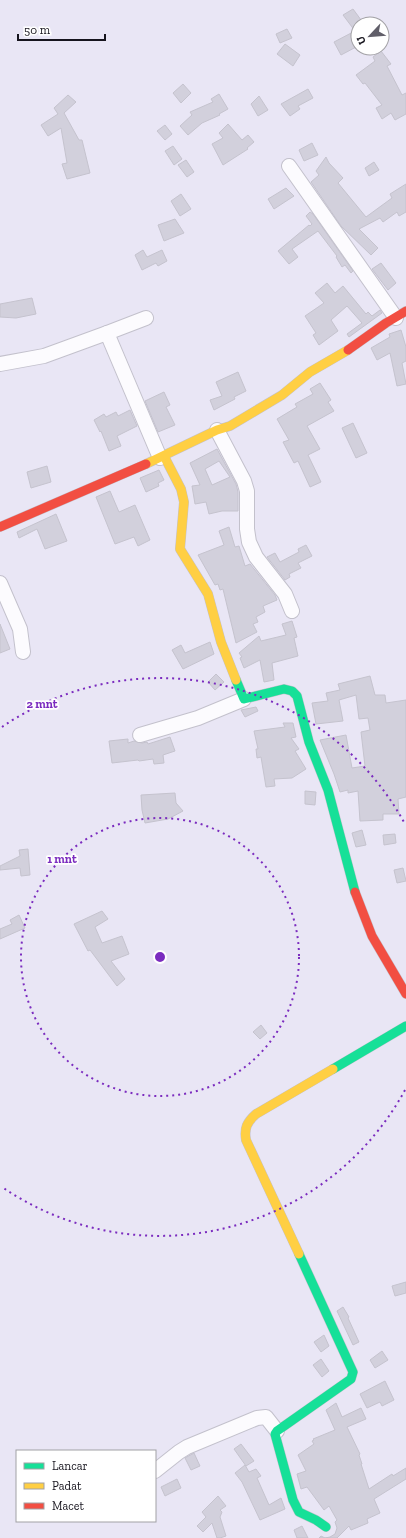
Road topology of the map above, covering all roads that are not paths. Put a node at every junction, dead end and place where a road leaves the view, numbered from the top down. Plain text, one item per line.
1 (289, 166) dead end
2 (401, 314) edge
3 (146, 318) dead end
4 (107, 334) junction
5 (0, 364) edge
6 (217, 430) junction
7 (162, 457) junction
8 (0, 527) edge
9 (0, 583) edge
10 (292, 611) dead end
11 (23, 652) dead end
12 (244, 699) junction
13 (140, 735) dead end
14 (406, 994) edge
15 (406, 1026) edge
16 (277, 1431) junction
17 (156, 1470) edge
18 (326, 1527) dead end

1 - 2 street
2 - 6 street
3 - 4 street
4 - 5 street
4 - 7 street
6 - 7 street
6 - 10 street
7 - 8 street
7 - 12 street
9 - 11 street
12 - 13 street
12 - 14 street
15 - 16 street
16 - 17 street
16 - 18 street

